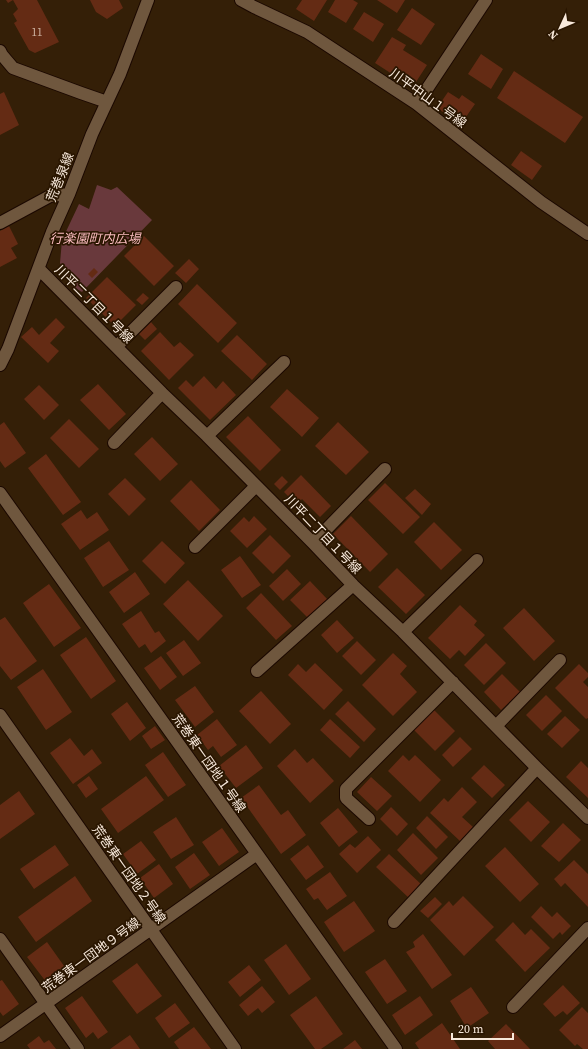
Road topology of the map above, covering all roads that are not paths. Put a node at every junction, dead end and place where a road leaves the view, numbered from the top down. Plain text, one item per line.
1 (148, 0) edge
2 (241, 0) edge
3 (486, 0) edge
4 (0, 51) edge
5 (108, 102) junction
6 (417, 104) junction
7 (70, 194) junction
8 (0, 223) edge
9 (588, 234) edge
10 (39, 269) junction
11 (176, 287) dead end
12 (116, 346) junction
13 (284, 362) dead end
14 (0, 365) edge
15 (162, 392) junction
16 (207, 436) junction
17 (114, 443) dead end
18 (386, 469) dead end
19 (256, 486) junction
20 (0, 493) edge
21 (313, 543) junction
22 (195, 547) dead end
23 (477, 560) dead end
24 (353, 585) junction
25 (403, 632) junction
26 (560, 660) dead end
27 (257, 671) dead end
28 (453, 682) junction
29 (0, 715) edge
30 (496, 726) junction
31 (537, 768) junction
32 (588, 818) edge
33 (369, 819) dead end
34 (257, 854) junction
35 (394, 922) dead end
36 (588, 928) edge
37 (151, 929) junction
38 (0, 939) edge
39 (46, 1004) junction
40 (513, 1007) dead end
41 (0, 1036) edge
42 (78, 1049) edge
43 (235, 1049) edge
44 (396, 1049) edge

1 - 5 street, 荒巻泉線
2 - 6 street, 川平中山１号線
3 - 6 street
4 - 5 street
5 - 7 street, 荒巻泉線
6 - 9 street, 川平中山１号線
7 - 8 street
7 - 10 street, 荒巻泉線
10 - 12 street, 川平二丁目１号線
10 - 14 street, 荒巻泉線
11 - 12 street
12 - 15 street, 川平二丁目１号線
13 - 16 street
15 - 16 street, 川平二丁目１号線
15 - 17 street
16 - 19 street, 川平二丁目１号線
18 - 21 street
19 - 21 street, 川平二丁目１号線
19 - 22 street
20 - 34 street, 荒巻東一団地１号線
21 - 24 street, 川平二丁目１号線
23 - 25 street
24 - 25 street, 川平二丁目１号線
24 - 27 street
25 - 28 street, 川平二丁目１号線
26 - 30 street
28 - 30 street, 川平二丁目１号線
28 - 33 street
29 - 37 street, 荒巻東一団地２号線
30 - 31 street, 川平二丁目１号線
31 - 32 street, 川平二丁目１号線
31 - 35 street
34 - 37 street, 荒巻東一団地９号線
34 - 44 street, 荒巻東一団地１号線
36 - 40 street
37 - 39 street, 荒巻東一団地９号線
37 - 43 street, 荒巻東一団地２号線
38 - 39 street
39 - 41 street, 荒巻東一団地９号線
39 - 42 street

